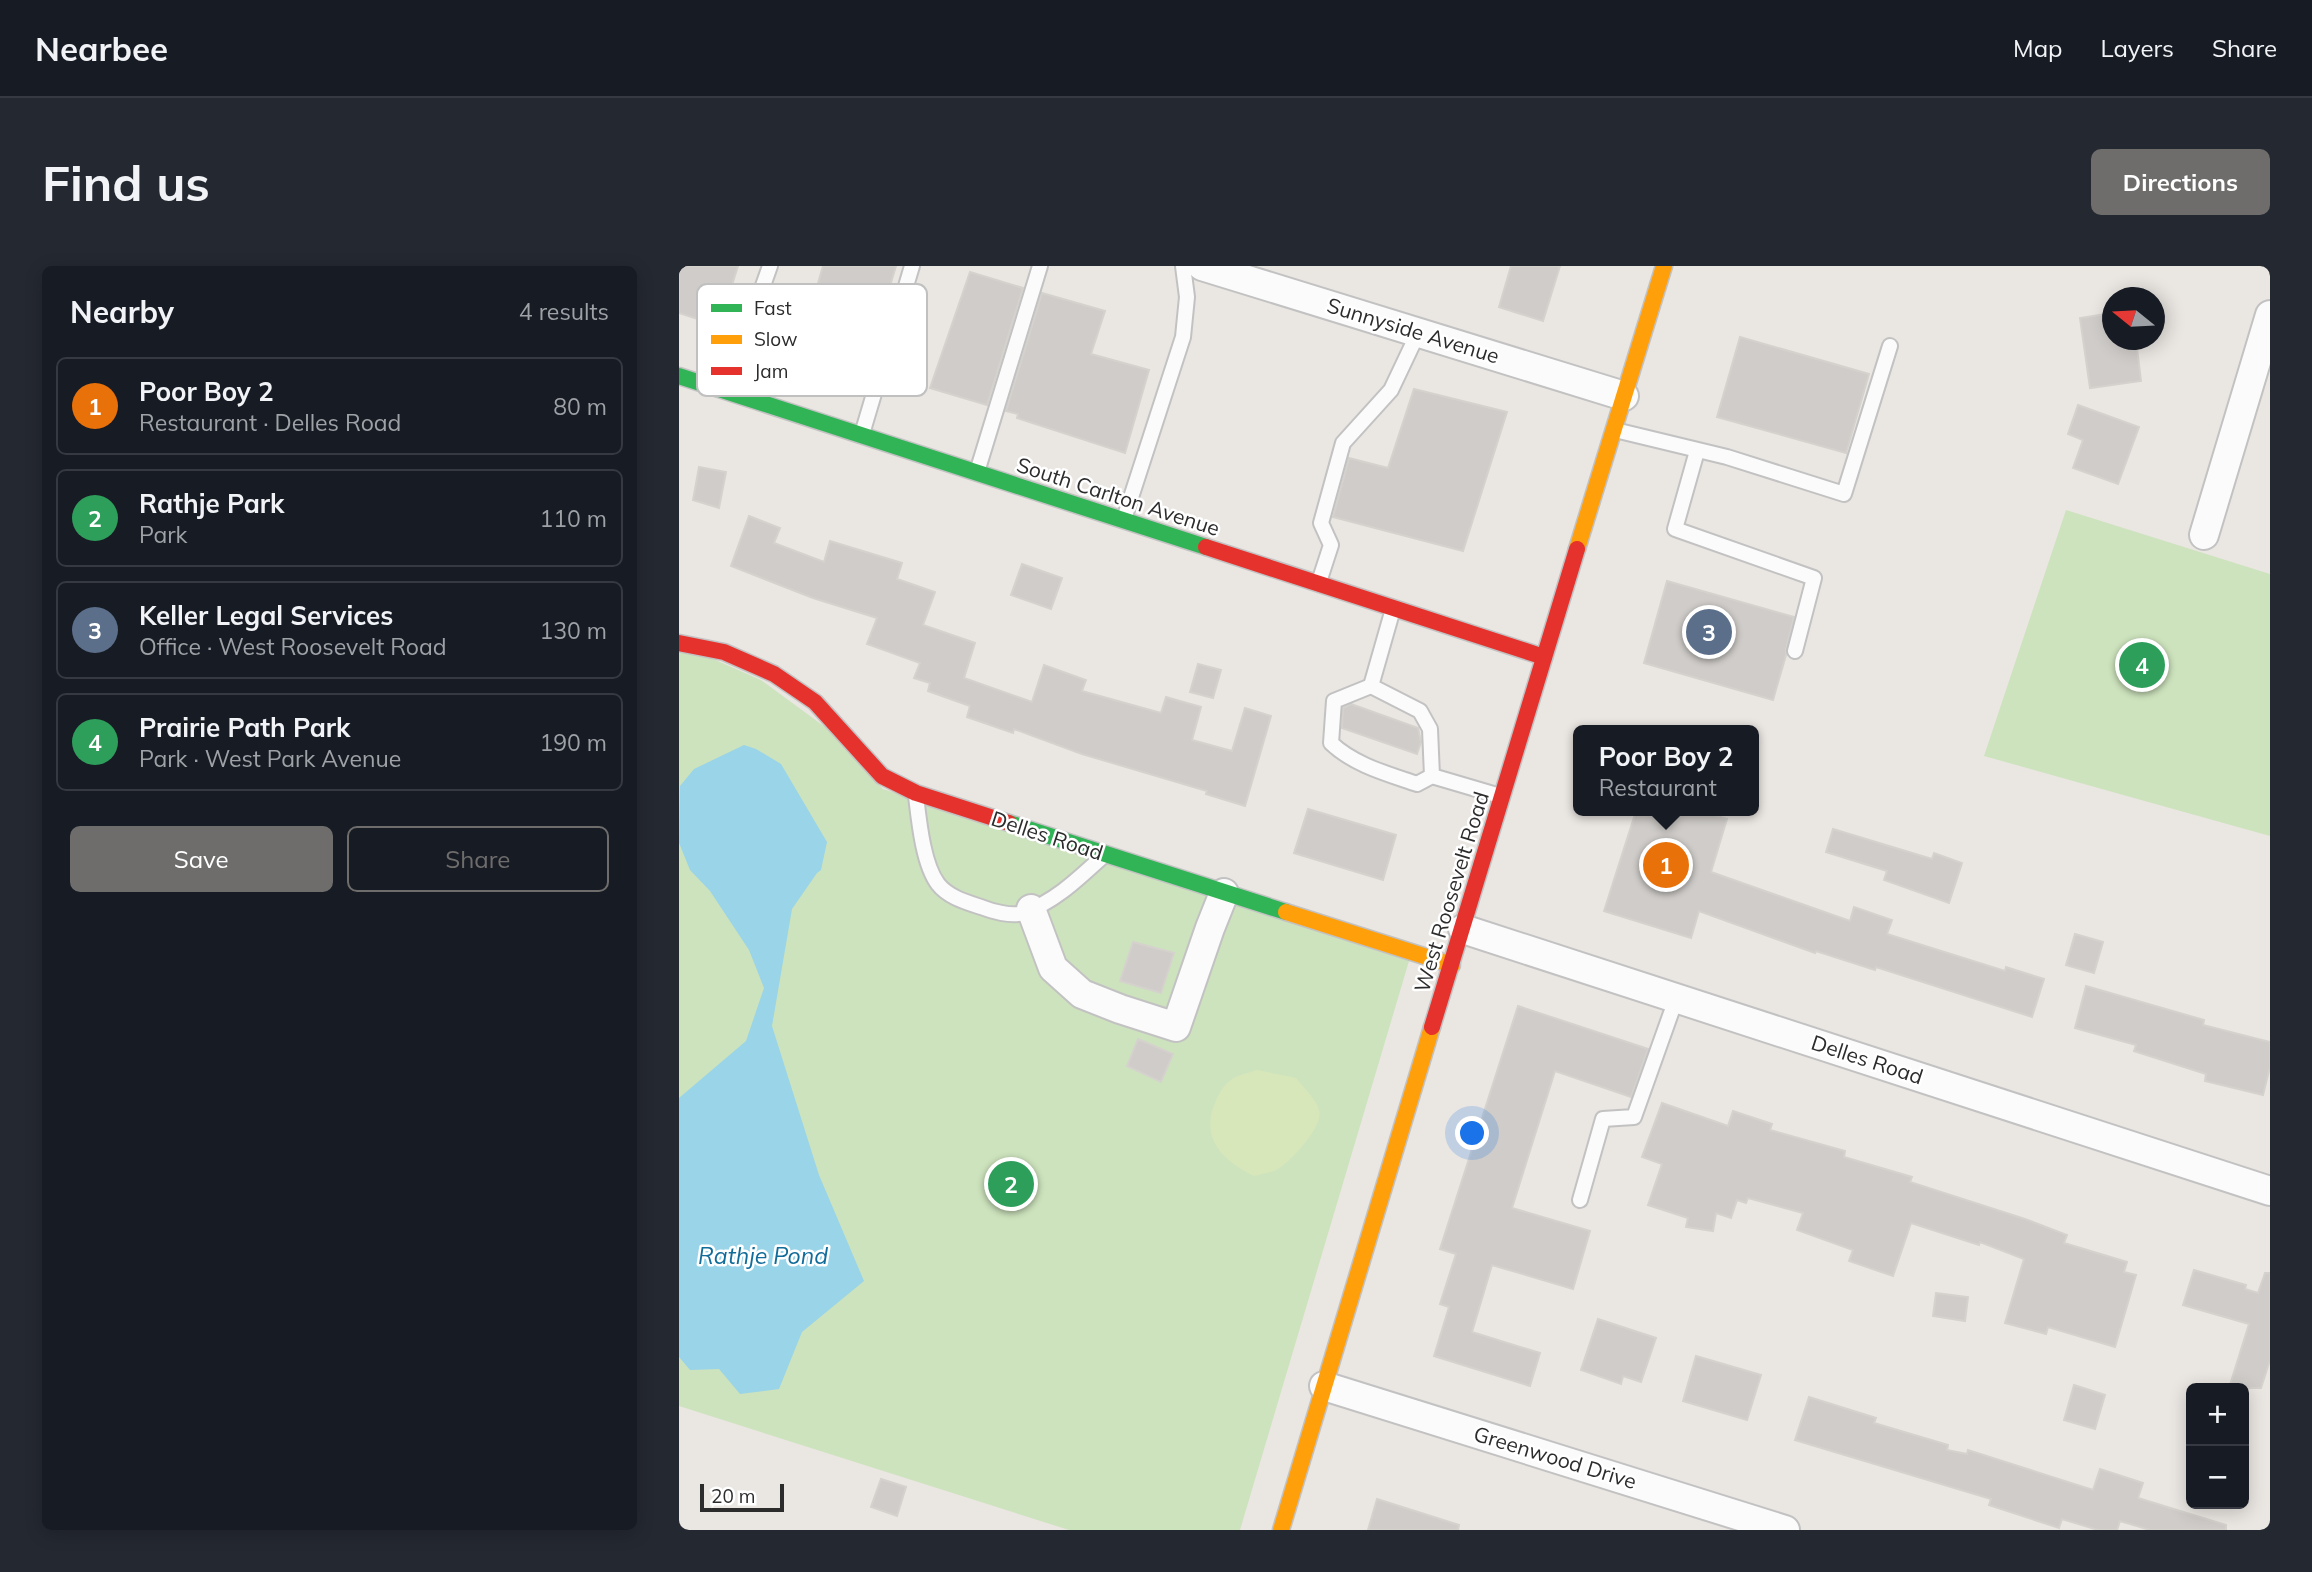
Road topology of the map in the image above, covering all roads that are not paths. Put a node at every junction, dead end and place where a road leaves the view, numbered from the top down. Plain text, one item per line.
1 (770, 266) edge
2 (912, 266) edge
3 (1040, 266) edge
4 (1183, 266) edge
5 (1202, 266) edge
6 (1664, 266) edge
7 (764, 284) edge
8 (907, 284) edge
9 (2270, 315) edge
10 (1418, 333) junction
11 (1890, 346) dead end
12 (679, 376) edge
13 (697, 382) edge
14 (741, 396) edge
15 (874, 396) edge
16 (1624, 396) junction
17 (1614, 430) junction
18 (862, 436) junction
19 (1697, 451) junction
20 (977, 473) junction
21 (1123, 521) junction
22 (2204, 535) dead end
23 (1318, 584) junction
24 (1394, 608) junction
25 (679, 643) edge
26 (1795, 651) dead end
27 (1544, 657) junction
28 (1371, 685) junction
29 (1432, 776) junction
30 (916, 793) junction
31 (1503, 797) junction
32 (1105, 854) junction
33 (1224, 893) junction
34 (1031, 909) junction
35 (1463, 929) junction
36 (1452, 965) junction
37 (1676, 999) junction
38 (2270, 1191) edge
39 (1580, 1200) dead end
40 (1324, 1386) junction
41 (1281, 1530) edge
42 (1785, 1530) edge

1 - 7 lane
2 - 8 lane
3 - 20 lane
4 - 21 lane
5 - 10 street, Sunnyside Avenue
6 - 16 street, West Roosevelt Road
9 - 22 street
10 - 16 street, Sunnyside Avenue
10 - 23 lane
11 - 19 lane
12 - 13 street, South Carlton Avenue
14 - 18 street, South Carlton Avenue
15 - 18 lane
16 - 17 street, West Roosevelt Road
17 - 19 lane
17 - 27 street, West Roosevelt Road
18 - 20 street, South Carlton Avenue
19 - 26 lane
20 - 21 street, South Carlton Avenue
21 - 23 street, South Carlton Avenue
23 - 24 street, South Carlton Avenue
24 - 27 street, South Carlton Avenue
24 - 28 lane
25 - 30 street, Delles Road
27 - 31 street, West Roosevelt Road
28 - 29 lane
28 - 29 lane
29 - 31 lane
30 - 32 street, Delles Road
30 - 34 lane
31 - 35 street, West Roosevelt Road
32 - 33 street, Delles Road
32 - 34 lane
33 - 34 street
33 - 36 street, Delles Road
35 - 36 street, West Roosevelt Road
35 - 37 street, Delles Road
36 - 40 street, West Roosevelt Road
37 - 38 street, Delles Road
37 - 39 lane
40 - 41 street, West Roosevelt Road
40 - 42 street, Greenwood Drive

